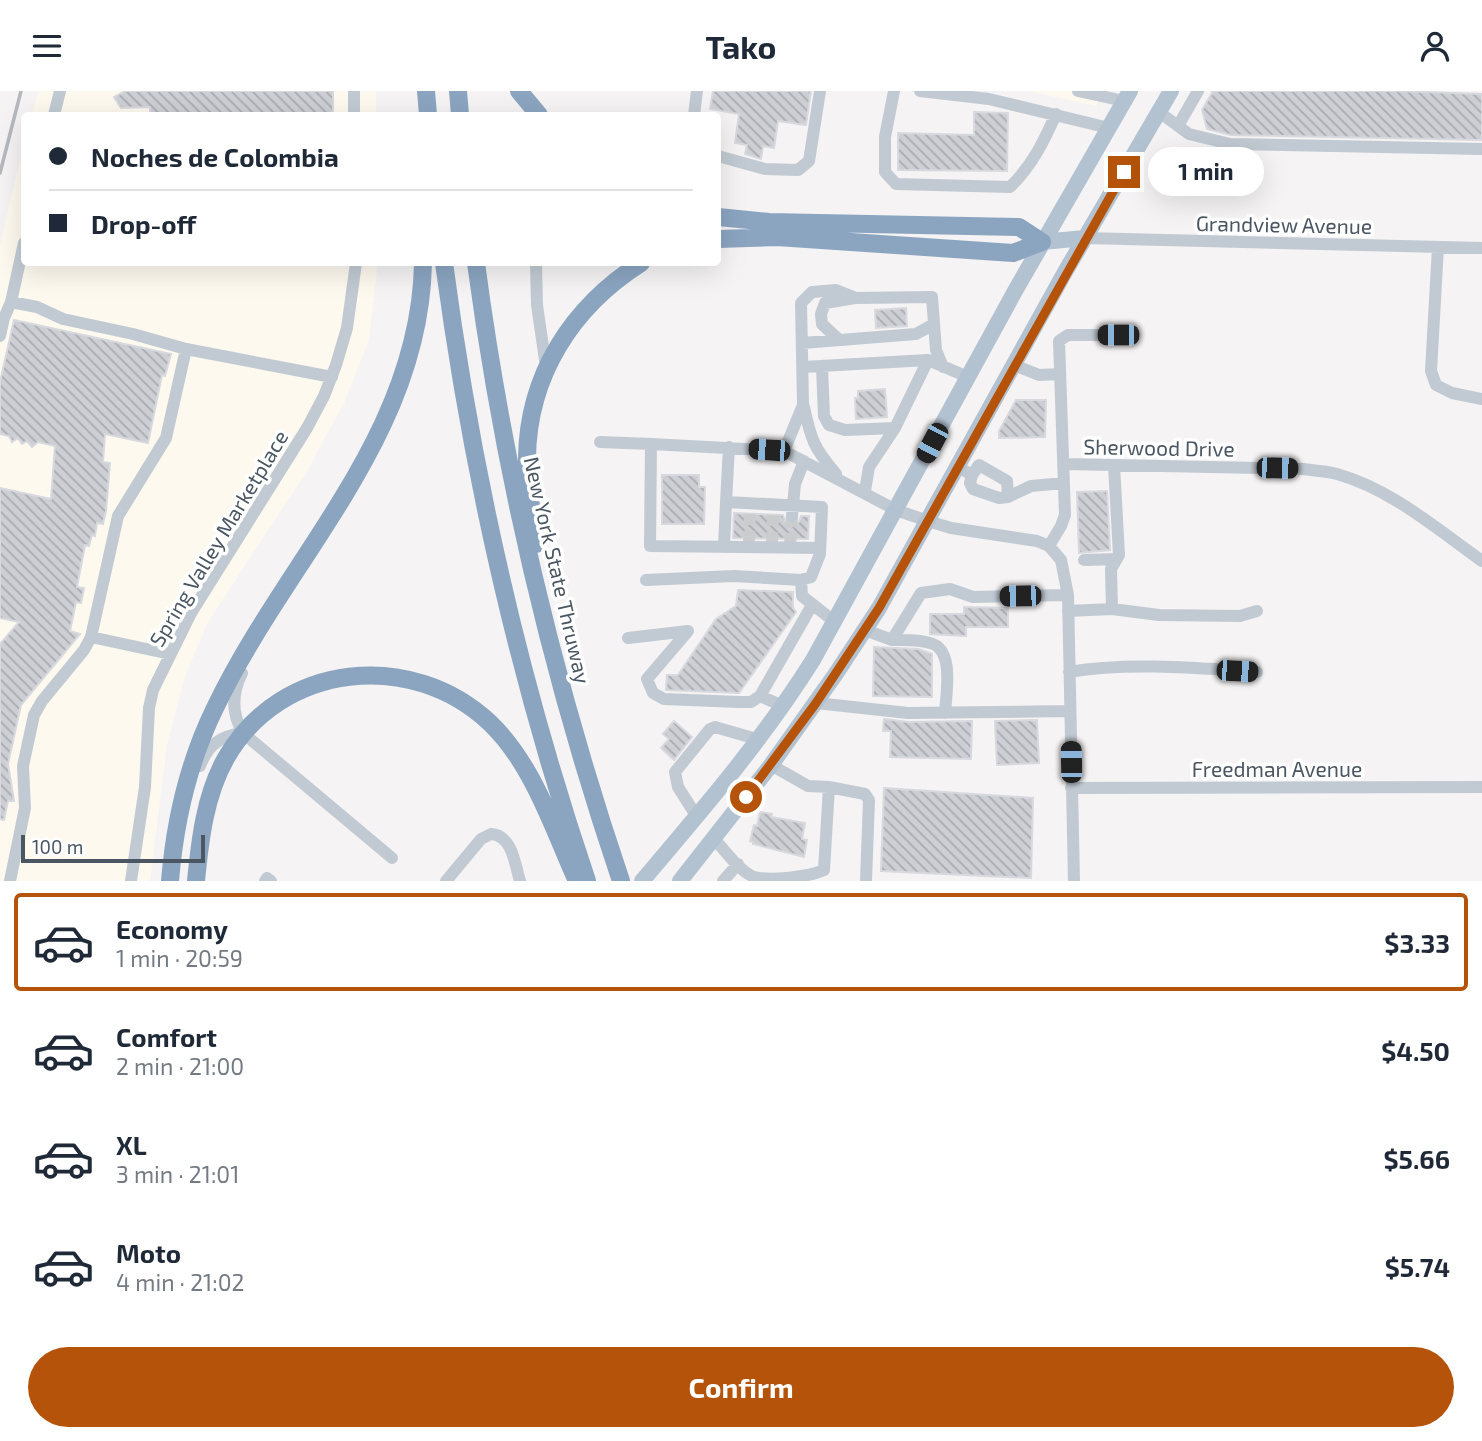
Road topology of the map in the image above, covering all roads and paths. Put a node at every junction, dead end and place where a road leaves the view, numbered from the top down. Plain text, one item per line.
1 (60, 91) edge
2 (354, 91) edge
3 (425, 91) edge
4 (458, 91) edge
5 (519, 91) edge
6 (697, 91) edge
7 (820, 91) edge
8 (894, 91) edge
9 (919, 91) edge
10 (1080, 91) edge
11 (1171, 91) edge
12 (1198, 91) edge
13 (1127, 96) edge
14 (55, 112) edge
15 (354, 112) edge
16 (426, 112) edge
17 (460, 112) edge
18 (536, 112) edge
19 (694, 112) edge
20 (1159, 112) junction
21 (1056, 114) junction
22 (1178, 126) junction
23 (1109, 128) junction
24 (1482, 149) edge
25 (721, 157) edge
26 (721, 217) edge
27 (1085, 238) junction
28 (721, 239) edge
29 (1042, 242) junction
30 (1438, 247) junction
31 (1482, 248) edge
32 (21, 257) edge
33 (356, 266) edge
34 (423, 266) edge
35 (444, 266) edge
36 (476, 266) edge
37 (536, 266) edge
38 (636, 266) edge
39 (856, 298) junction
40 (11, 302) junction
41 (934, 324) junction
42 (1118, 335) dead end
43 (0, 336) edge
44 (838, 339) junction
45 (802, 342) junction
46 (186, 349) junction
47 (928, 360) junction
48 (1014, 365) junction
49 (546, 367) junction
50 (803, 367) junction
51 (822, 367) junction
52 (943, 367) junction
53 (1060, 374) junction
54 (332, 377) junction
55 (968, 377) junction
56 (1482, 399) edge
57 (803, 405) junction
58 (895, 428) junction
59 (600, 442) dead end
60 (651, 444) junction
61 (729, 447) junction
62 (784, 451) junction
63 (804, 461) junction
64 (1063, 464) junction
65 (1114, 465) junction
66 (965, 471) junction
67 (841, 479) junction
68 (1064, 482) junction
69 (864, 491) junction
70 (1008, 497) junction
71 (726, 502) junction
72 (792, 510) junction
73 (897, 510) junction
74 (928, 521) junction
75 (1049, 546) junction
76 (724, 547) junction
77 (820, 548) junction
78 (1117, 559) junction
79 (1084, 560) dead end
80 (1482, 561) edge
81 (646, 580) dead end
82 (802, 580) junction
83 (1068, 595) junction
84 (276, 603) junction
85 (812, 605) junction
86 (1112, 609) junction
87 (1068, 611) junction
88 (1257, 611) dead end
89 (835, 622) junction
90 (865, 631) junction
91 (91, 637) junction
92 (628, 638) dead end
93 (892, 640) junction
94 (549, 641) junction
95 (170, 654) junction
96 (1069, 672) junction
97 (1257, 672) dead end
98 (760, 696) junction
99 (816, 703) junction
100 (783, 706) junction
101 (1070, 711) junction
102 (945, 713) junction
103 (243, 733) junction
104 (760, 740) junction
105 (771, 765) junction
106 (829, 787) junction
107 (1482, 787) edge
108 (1071, 788) junction
109 (697, 817) junction
110 (714, 839) junction
111 (392, 858) dead end
112 (738, 864) junction
113 (827, 876) edge
114 (755, 879) edge
115 (10, 881) edge
116 (131, 881) edge
117 (171, 881) edge
118 (196, 881) edge
119 (265, 881) edge
120 (271, 881) edge
121 (446, 881) edge
122 (520, 881) edge
123 (577, 881) edge
124 (587, 881) edge
125 (621, 881) edge
126 (642, 881) edge
127 (680, 881) edge
128 (723, 881) edge
129 (866, 881) edge
130 (1074, 881) edge

1 - 14 street
2 - 15 street
3 - 16 highway
4 - 17 highway
5 - 18 highway
6 - 19 street
7 - 25 street
8 - 21 street
9 - 21 street
10 - 13 street
11 - 20 main road
12 - 22 street
13 - 23 main road
20 - 22 street
20 - 27 main road
21 - 23 street
22 - 24 street
23 - 29 main road
26 - 29 highway
27 - 29 main road
27 - 30 street, Grandview Avenue
27 - 48 main road
28 - 29 highway
29 - 55 main road
30 - 31 street, Grandview Avenue
30 - 56 street
32 - 40 street
33 - 54 street, Spring Valley Marketplace
34 - 84 highway
35 - 124 highway
36 - 94 highway, New York State Thruway
37 - 49 street
38 - 49 highway
39 - 41 street
39 - 44 street
39 - 45 street
40 - 43 street
40 - 46 street
41 - 44 street
41 - 52 street
42 - 53 street
44 - 45 street
45 - 50 street
46 - 54 street
46 - 91 street
47 - 51 street
47 - 52 street
47 - 58 street
48 - 53 street
48 - 66 main road
49 - 94 highway
50 - 51 street
50 - 57 street
51 - 58 street
52 - 55 street
53 - 64 street
54 - 95 street, Spring Valley Marketplace
55 - 73 main road
57 - 62 street
57 - 67 street
58 - 69 street
59 - 60 street
60 - 61 street
60 - 76 street
61 - 62 street
61 - 71 street
62 - 63 street
63 - 67 street
63 - 72 street
64 - 65 street, Sherwood Drive
64 - 68 street
65 - 78 street
65 - 80 street, Sherwood Drive
66 - 70 street
66 - 70 street
66 - 74 main road
67 - 69 street
68 - 70 street
68 - 75 street
69 - 73 street
71 - 72 street
71 - 76 street
72 - 77 street
73 - 74 street
73 - 89 main road
74 - 75 street
74 - 90 main road
75 - 83 street
76 - 77 street
77 - 82 street
78 - 79 street
78 - 86 street
81 - 82 street
82 - 85 street
83 - 87 street
83 - 93 street
84 - 103 street
84 - 117 highway
85 - 89 street
85 - 98 street
86 - 87 street
86 - 88 street
87 - 96 street
89 - 100 main road
90 - 93 street
90 - 99 main road
91 - 95 street
91 - 115 street
92 - 98 street
93 - 102 street
94 - 125 highway, New York State Thruway
95 - 116 street, Spring Valley Marketplace
96 - 97 street
96 - 101 street
98 - 100 street
99 - 102 street
99 - 105 main road
100 - 104 main road
101 - 102 street
101 - 108 street
103 - 111 street
103 - 117 street
103 - 118 highway
103 - 123 highway
104 - 109 main road
104 - 109 street
105 - 106 street
105 - 110 main road
106 - 113 street
106 - 129 street
107 - 108 street, Freedman Avenue
108 - 130 street
109 - 126 main road
110 - 112 street
110 - 127 main road
112 - 114 street
112 - 128 street
113 - 114 street
119 - 120 street
121 - 122 street

